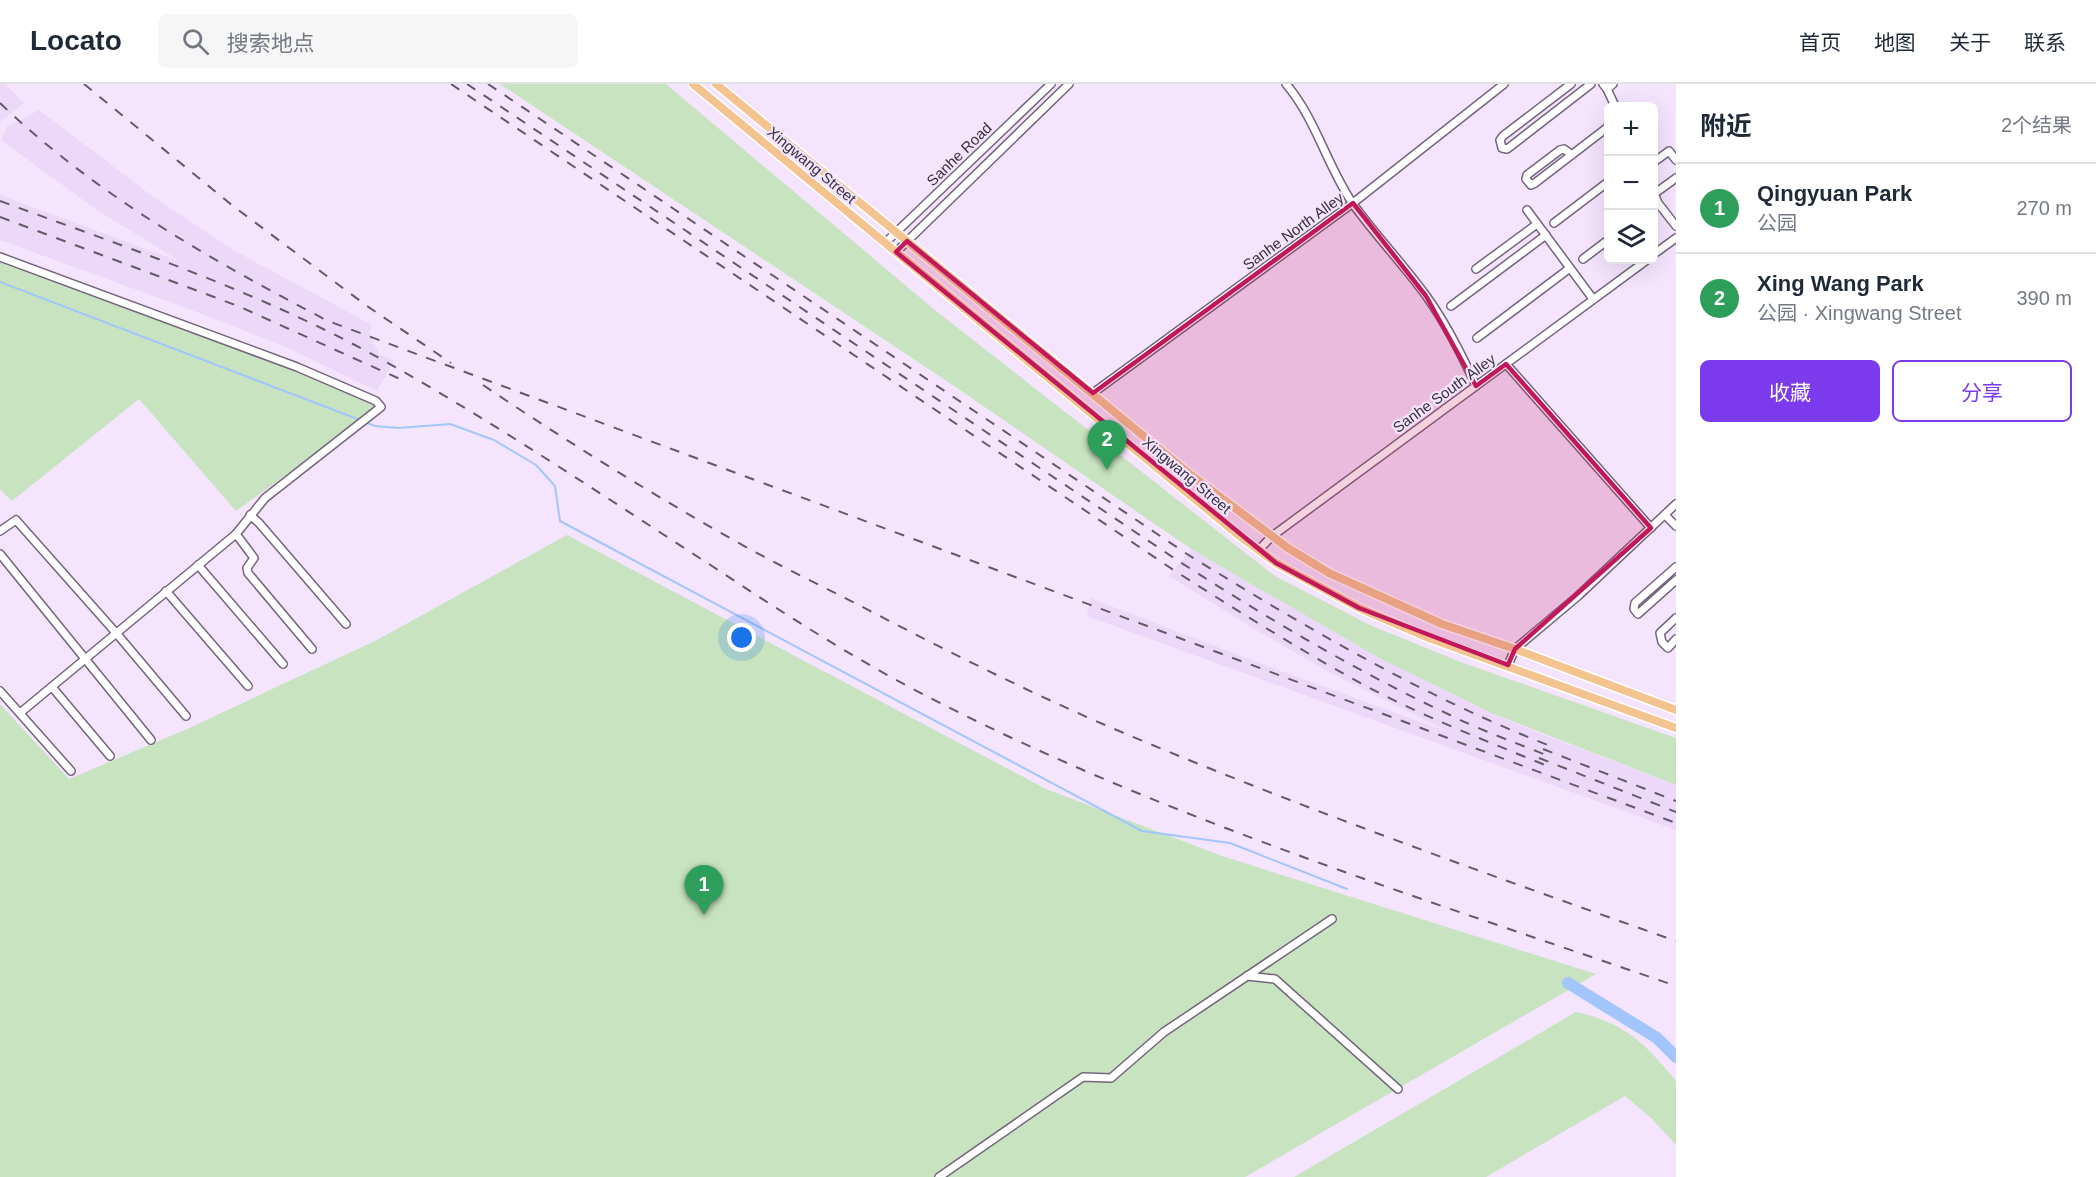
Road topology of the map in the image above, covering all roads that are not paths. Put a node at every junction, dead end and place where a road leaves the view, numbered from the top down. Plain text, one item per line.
1 (693, 84) edge
2 (716, 84) edge
3 (1051, 84) edge
4 (1069, 84) edge
5 (1286, 84) edge
6 (1504, 84) edge
7 (1571, 84) edge
8 (1591, 84) edge
9 (1608, 86) edge
10 (1614, 102) edge
11 (1604, 130) edge
12 (1572, 155) junction
13 (1658, 159) edge
14 (1676, 160) edge
15 (1676, 178) edge
16 (1604, 185) edge
17 (1658, 191) edge
18 (1353, 203) junction
19 (1658, 207) edge
20 (1527, 210) dead end
21 (1554, 223) dead end
22 (1537, 224) junction
23 (1676, 226) edge
24 (896, 232) junction
25 (1546, 235) junction
26 (1676, 238) edge
27 (907, 241) junction
28 (885, 243) junction
29 (1604, 243) edge
30 (1658, 251) edge
31 (896, 252) junction
32 (0, 257) edge
33 (1583, 259) dead end
34 (1641, 264) edge
35 (1570, 268) junction
36 (1476, 269) dead end
37 (1593, 299) junction
38 (1451, 306) dead end
39 (1477, 338) dead end
40 (1506, 364) junction
41 (1476, 386) junction
42 (1093, 393) junction
43 (1676, 504) edge
44 (250, 515) junction
45 (1665, 515) junction
46 (1676, 526) edge
47 (1651, 528) junction
48 (0, 531) edge
49 (236, 534) junction
50 (1271, 537) junction
51 (1259, 550) junction
52 (0, 554) edge
53 (198, 565) junction
54 (1676, 567) edge
55 (1676, 580) edge
56 (166, 591) junction
57 (1676, 618) edge
58 (346, 624) dead end
59 (117, 634) junction
60 (1676, 639) edge
61 (312, 649) dead end
62 (1515, 649) junction
63 (86, 661) junction
64 (283, 664) dead end
65 (1508, 665) junction
66 (248, 686) dead end
67 (52, 687) junction
68 (0, 691) edge
69 (1676, 710) edge
70 (20, 713) junction
71 (186, 716) dead end
72 (1676, 728) edge
73 (151, 740) dead end
74 (110, 756) dead end
75 (71, 771) dead end
76 (1332, 919) dead end
77 (1247, 976) junction
78 (1398, 1089) dead end
79 (939, 1177) edge

1 - 28 main road, Xingwang Street
2 - 24 main road, Xingwang Street
3 - 24 street, Sanhe Road
4 - 27 street, Sanhe Road
5 - 18 street
6 - 18 street, Sanhe North Alley
7 - 8 street
9 - 10 street
11 - 12 street
12 - 12 street
13 - 14 street
15 - 17 street
16 - 21 street
18 - 41 street
18 - 42 street, Sanhe North Alley
19 - 23 street
20 - 22 street
22 - 25 street
22 - 36 street
24 - 27 main road, Xingwang Street
24 - 28 street, Sanhe Road
25 - 35 street
25 - 38 street
26 - 30 street
27 - 31 street, Sanhe Road
27 - 42 main road, Xingwang Street
28 - 31 main road, Xingwang Street
29 - 33 street
31 - 51 main road, Xingwang Street
32 - 44 street
34 - 37 street, Sanhe South Alley
35 - 37 street
35 - 39 street
37 - 40 street, Sanhe South Alley
40 - 41 street, Sanhe South Alley
40 - 47 street
41 - 50 street, Sanhe South Alley
42 - 50 main road, Xingwang Street
43 - 45 street
44 - 49 street
44 - 58 street
45 - 46 street
45 - 47 street
47 - 62 street
48 - 59 street
49 - 53 street
49 - 61 street
50 - 51 street, Sanhe South Alley
50 - 62 main road, Xingwang Street
51 - 65 main road, Xingwang Street
52 - 63 street
53 - 56 street
53 - 64 street
54 - 55 street
56 - 59 street
56 - 66 street
57 - 60 street
59 - 63 street
59 - 71 street
62 - 65 street
62 - 69 main road, Xingwang Street
63 - 67 street
63 - 73 street
65 - 72 main road, Xingwang Street
67 - 70 street
67 - 74 street
68 - 70 street
70 - 75 street
76 - 77 street
77 - 78 street
77 - 79 street

